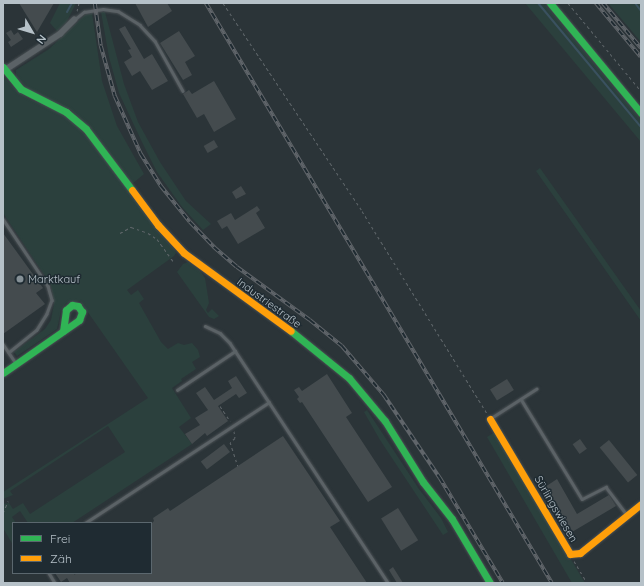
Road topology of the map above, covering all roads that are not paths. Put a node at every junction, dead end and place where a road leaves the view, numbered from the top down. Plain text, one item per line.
1 (550, 3) edge
2 (74, 20) joint
3 (4, 70) edge
4 (183, 91) dead end
5 (641, 113) edge
6 (3, 219) edge
7 (205, 326) dead end
8 (63, 331) dead end
9 (3, 344) edge
10 (236, 351) junction
11 (9, 353) junction
12 (16, 363) junction
13 (3, 372) edge
14 (536, 389) dead end
15 (177, 390) dead end
16 (521, 399) junction
17 (269, 402) junction
18 (490, 419) joint
19 (641, 504) edge
20 (628, 515) junction
21 (87, 522) edge
22 (50, 574) edge
23 (55, 583) edge
24 (388, 583) edge
25 (490, 583) edge

1 - 5 street
2 - 3 street
2 - 4 lane
3 - 25 street, Industriestraße
6 - 11 lane
7 - 10 lane
8 - 12 street
9 - 11 lane
10 - 15 lane
10 - 17 lane
11 - 12 lane
12 - 13 street
14 - 16 lane
16 - 18 lane
16 - 20 lane
17 - 21 lane
17 - 24 lane
18 - 20 street, Sürlingswiesen
19 - 20 street, Sürlingswiesen
22 - 23 lane

